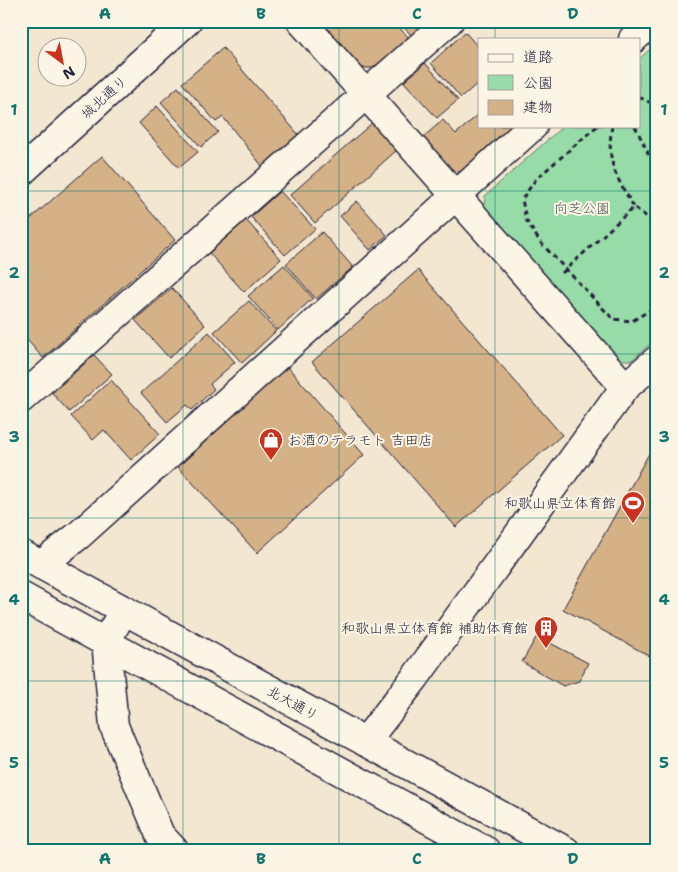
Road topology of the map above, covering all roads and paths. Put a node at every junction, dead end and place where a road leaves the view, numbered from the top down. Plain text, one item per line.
1 (187, 21) edge
2 (301, 21) edge
3 (449, 21) edge
4 (653, 21) edge
5 (634, 38) edge
6 (366, 94) junction
7 (640, 98) edge
8 (656, 107) edge
9 (531, 128) edge
10 (595, 128) edge
11 (612, 128) edge
12 (636, 128) edge
13 (657, 165) edge
14 (21, 172) edge
15 (455, 194) junction
16 (634, 207) junction
17 (657, 225) edge
18 (568, 268) junction
19 (541, 292) junction
20 (657, 306) edge
21 (657, 360) edge
22 (625, 387) junction
23 (21, 399) edge
24 (31, 559) edge
25 (21, 596) edge
26 (124, 610) junction
27 (106, 641) junction
28 (365, 742) junction
29 (558, 849) edge
30 (175, 851) edge
31 (486, 851) edge

1 - 14 street, 城北通り
2 - 6 street
3 - 6 street
4 - 5 street
6 - 15 street
6 - 23 street
7 - 8 path
9 - 15 street
10 - 18 path
11 - 16 path
12 - 13 path
15 - 19 street
15 - 24 street
16 - 17 path
16 - 18 path
18 - 19 path
18 - 20 path
19 - 22 street
21 - 22 street
22 - 28 street
24 - 26 street, 北大通り
25 - 27 street
26 - 27 street
26 - 28 street, 北大通り
27 - 30 street
27 - 31 street
28 - 29 street, 北大通り

